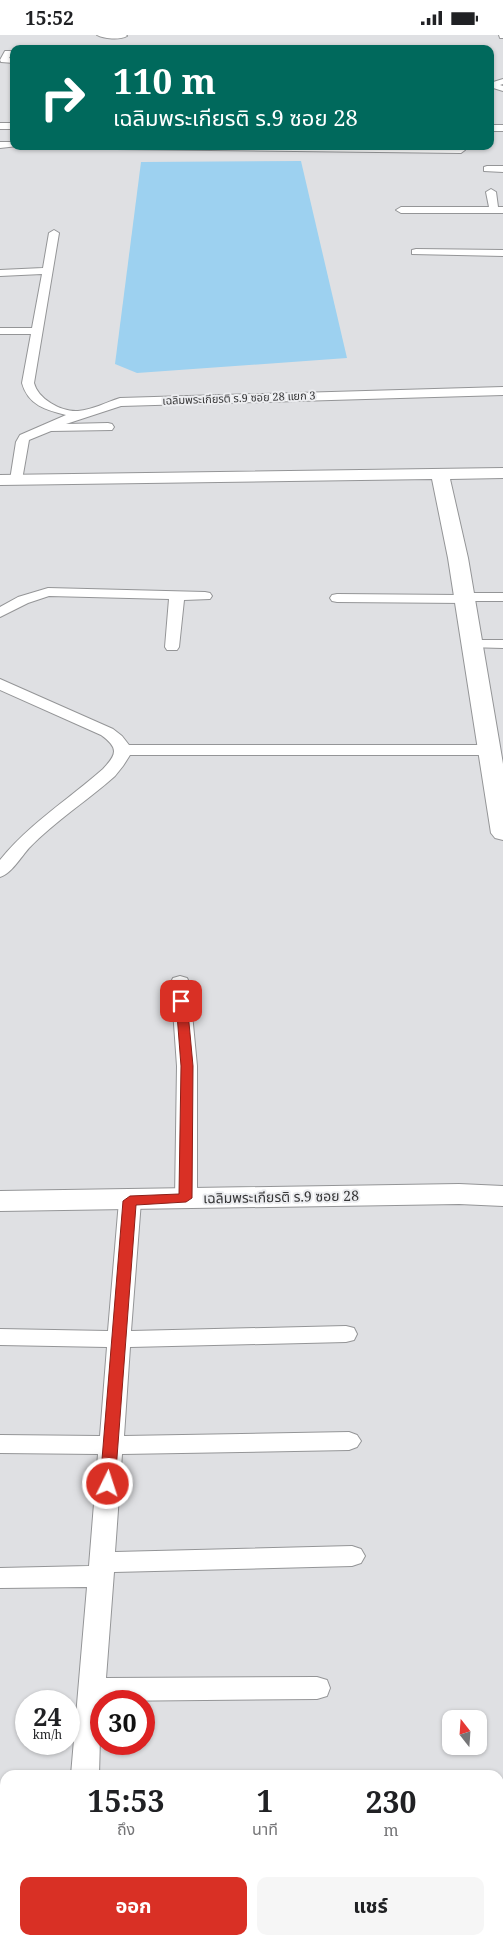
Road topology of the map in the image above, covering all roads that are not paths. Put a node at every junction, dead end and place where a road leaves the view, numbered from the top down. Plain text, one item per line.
1 (101, 35) edge
2 (122, 35) edge
3 (7, 53) edge
4 (10, 61) edge
5 (487, 169) dead end
6 (503, 169) edge
7 (491, 193) dead end
8 (401, 210) dead end
9 (499, 210) edge
10 (54, 233) dead end
11 (503, 248) edge
12 (416, 252) dead end
13 (48, 271) junction
14 (0, 273) edge
15 (0, 331) edge
16 (37, 331) junction
17 (503, 391) edge
18 (77, 415) junction
19 (108, 427) dead end
20 (48, 428) junction
21 (503, 473) edge
22 (440, 474) junction
23 (8, 480) edge
24 (178, 595) junction
25 (205, 596) dead end
26 (503, 597) edge
27 (337, 598) dead end
28 (464, 598) junction
29 (0, 613) edge
30 (471, 644) junction
31 (503, 644) edge
32 (172, 647) dead end
33 (0, 684) edge
34 (123, 749) junction
35 (493, 749) edge
36 (503, 833) edge
37 (0, 871) edge
38 (180, 981) dead end
39 (503, 1196) edge
40 (186, 1198) junction
41 (0, 1201) edge
42 (130, 1201) junction
43 (346, 1334) dead end
44 (0, 1337) edge
45 (119, 1339) junction
46 (349, 1441) dead end
47 (0, 1444) edge
48 (111, 1445) junction
49 (352, 1555) dead end
50 (101, 1569) junction
51 (0, 1578) edge
52 (317, 1688) dead end
53 (92, 1690) joint
54 (90, 1714) edge
55 (85, 1770) edge

1 - 2 street
3 - 4 street
5 - 6 street
7 - 9 street
8 - 9 street
10 - 13 street
11 - 12 street
13 - 14 street
13 - 16 street
15 - 16 street
16 - 18 street
17 - 18 street, เฉลิมพระเกียรติ ร.9 ซอย 28 แยก 3
18 - 20 street, เฉลิมพระเกียรติ ร.9 ซอย 28 แยก 3
19 - 20 street
20 - 23 street, เฉลิมพระเกียรติ ร.9 ซอย 28 แยก 3
21 - 22 main road, เฉลิมพระเกียรติ ร.9 ซอย 28 แยก 3
22 - 23 main road, เฉลิมพระเกียรติ ร.9 ซอย 28 แยก 3
22 - 28 main road
24 - 25 street
24 - 29 street
24 - 32 street
26 - 28 street
27 - 28 street
28 - 30 main road
30 - 31 street
30 - 35 main road
33 - 34 street
34 - 35 street
34 - 37 street
35 - 36 main road
38 - 40 street
39 - 40 main road, เฉลิมพระเกียรติ ร.9 ซอย 28
40 - 42 main road, เฉลิมพระเกียรติ ร.9 ซอย 28
41 - 42 main road, เฉลิมพระเกียรติ ร.9 ซอย 28
42 - 45 street
43 - 45 street
44 - 45 street
45 - 48 street
46 - 48 street
47 - 48 street
48 - 50 street
49 - 50 street
50 - 51 street
50 - 53 street
52 - 53 street
54 - 55 street

